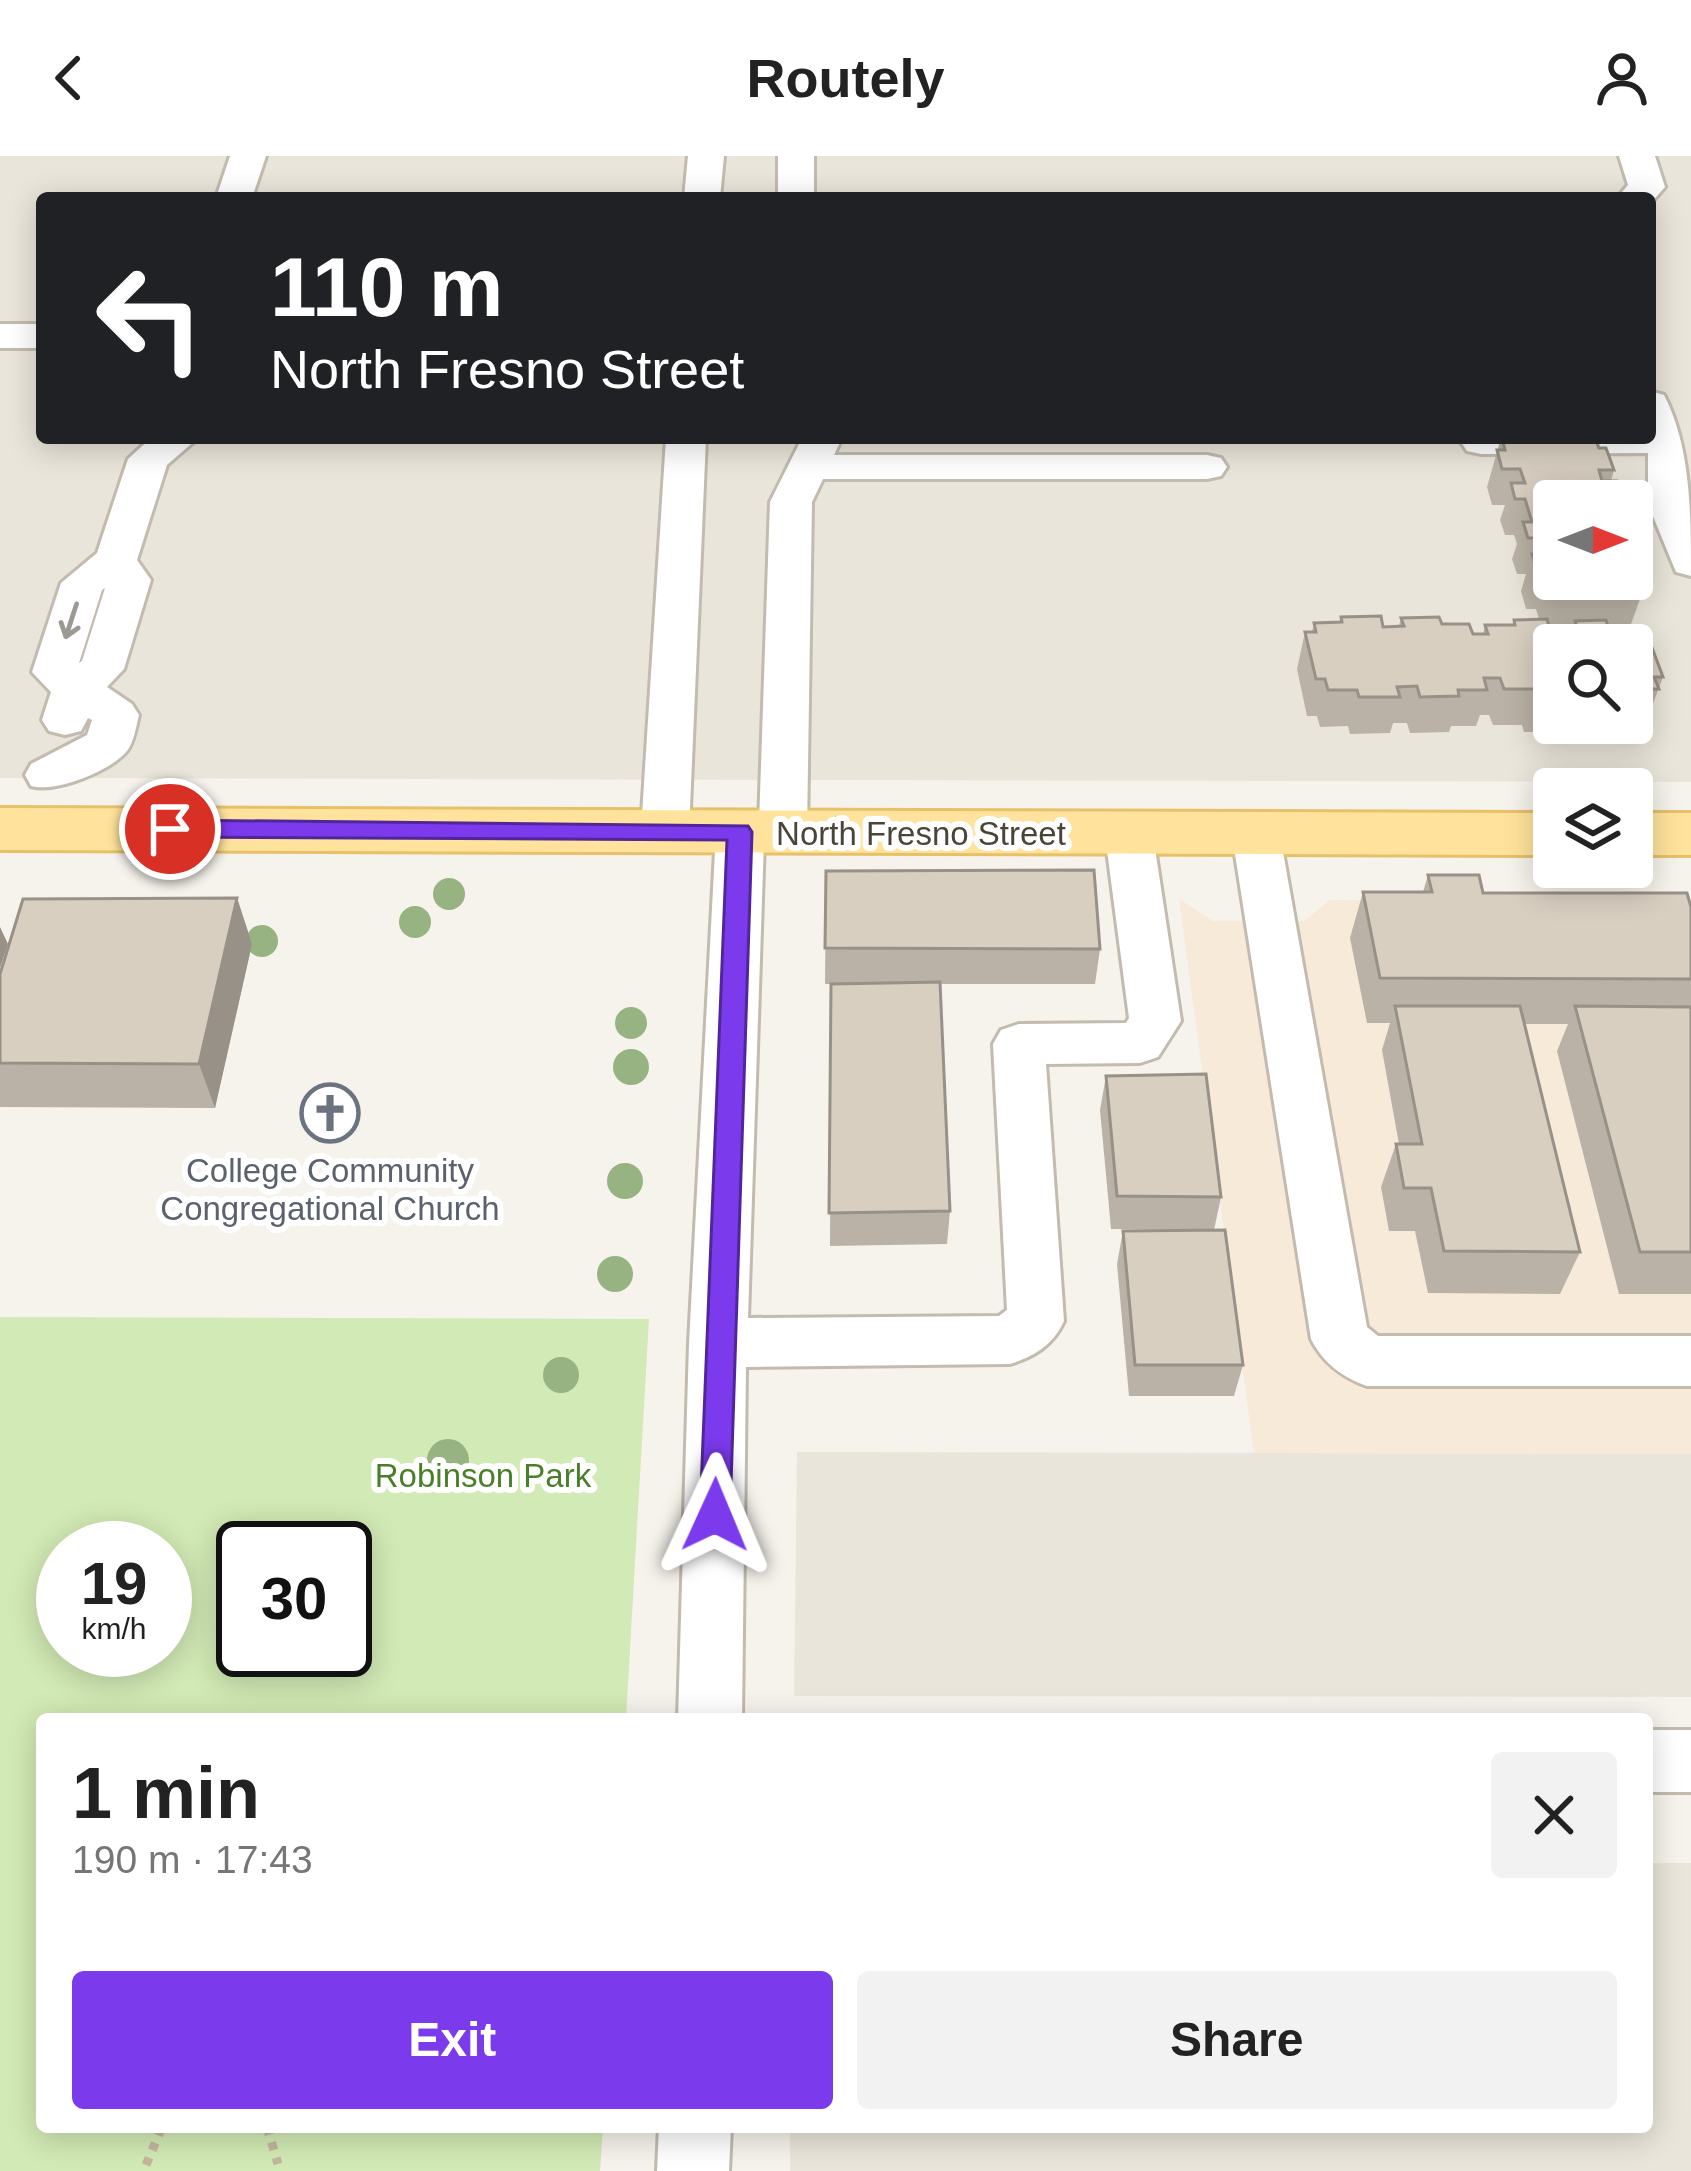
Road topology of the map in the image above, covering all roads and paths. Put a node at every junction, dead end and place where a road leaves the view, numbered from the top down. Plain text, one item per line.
1 (248, 156) edge
2 (706, 156) edge
3 (796, 156) edge
4 (1637, 156) edge
5 (236, 192) edge
6 (703, 192) edge
7 (796, 192) edge
8 (1642, 192) edge
9 (0, 336) edge
10 (36, 336) edge
11 (1658, 422) edge
12 (686, 444) edge
13 (152, 445) edge
14 (817, 452) edge
15 (1207, 467) dead end
16 (1691, 562) edge
17 (27, 811) edge
18 (665, 831) junction
19 (761, 832) junction
20 (1533, 834) edge
21 (1653, 834) edge
22 (1691, 834) edge
23 (1130, 835) junction
24 (1256, 835) junction
25 (718, 1343) junction
26 (1691, 1361) edge
27 (710, 1713) edge
28 (1653, 1761) edge
29 (1691, 1761) edge
30 (159, 2133) edge
31 (269, 2133) edge
32 (695, 2133) edge
33 (278, 2164) dead end
34 (146, 2165) dead end
35 (693, 2171) edge

1 - 5 street
2 - 6 street
3 - 7 street
4 - 8 street
9 - 10 street
11 - 16 street
12 - 18 street
13 - 17 street
14 - 15 street
14 - 19 street
17 - 18 main road, North Fresno Street
18 - 19 main road, North Fresno Street
19 - 23 main road, North Fresno Street
19 - 25 street
20 - 24 main road, North Fresno Street
21 - 22 main road
23 - 24 main road, North Fresno Street
23 - 25 street
24 - 26 street
25 - 27 street
28 - 29 street
30 - 34 path
31 - 33 path
32 - 35 street

